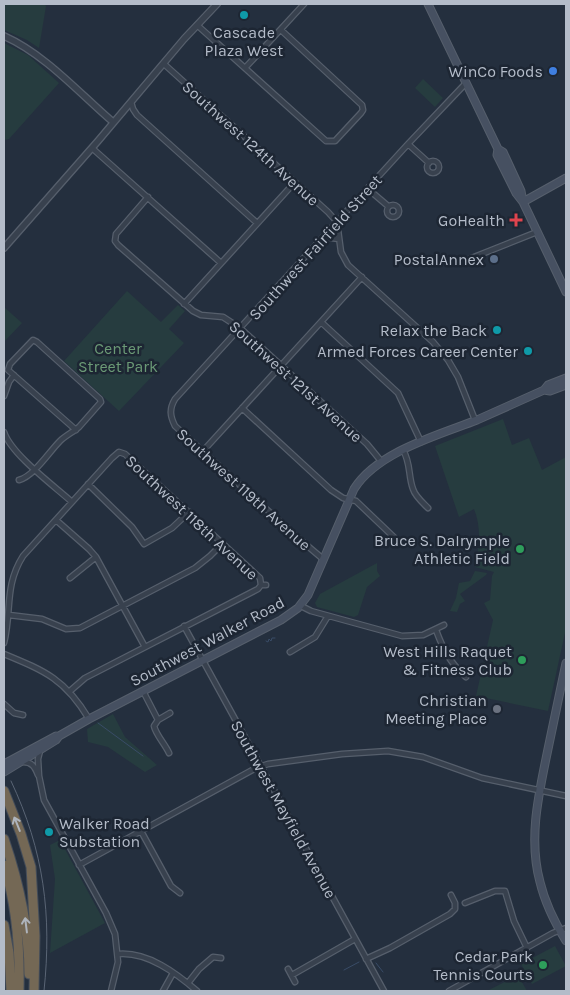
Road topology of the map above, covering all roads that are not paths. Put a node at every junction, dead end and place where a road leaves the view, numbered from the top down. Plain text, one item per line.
1 (217, 4) edge
2 (304, 4) edge
3 (428, 4) edge
4 (198, 25) junction
5 (281, 30) junction
6 (4, 36) edge
7 (164, 64) junction
8 (245, 68) junction
9 (466, 83) junction
10 (131, 102) junction
11 (113, 122) junction
12 (101, 136) junction
13 (408, 144) junction
14 (92, 148) junction
15 (81, 159) junction
16 (428, 163) dead end
17 (566, 178) edge
18 (295, 182) junction
19 (368, 189) junction
20 (148, 197) junction
21 (523, 202) junction
22 (388, 206) dead end
23 (337, 222) junction
24 (257, 223) junction
25 (537, 232) junction
26 (324, 237) junction
27 (339, 239) junction
28 (4, 248) edge
29 (221, 263) junction
30 (459, 263) dead end
31 (362, 277) junction
32 (566, 292) edge
33 (184, 304) junction
34 (321, 322) junction
35 (240, 328) junction
36 (281, 365) junction
37 (14, 375) junction
38 (566, 378) edge
39 (566, 385) edge
40 (544, 390) junction
41 (4, 396) edge
42 (242, 408) junction
43 (170, 414) joint
44 (475, 420) junction
45 (76, 430) junction
46 (4, 432) edge
47 (421, 442) junction
48 (403, 450) junction
49 (203, 451) junction
50 (381, 461) junction
51 (35, 469) junction
52 (19, 480) dead end
53 (88, 484) junction
54 (349, 499) junction
55 (72, 502) junction
56 (428, 508) dead end
57 (189, 512) junction
58 (56, 520) junction
59 (399, 542) dead end
60 (223, 543) junction
61 (96, 557) junction
62 (323, 559) junction
63 (70, 578) dead end
64 (123, 605) junction
65 (301, 606) junction
66 (9, 615) junction
67 (328, 616) junction
68 (444, 625) dead end
69 (184, 626) junction
70 (436, 630) junction
71 (4, 643) edge
72 (145, 647) junction
73 (290, 652) dead end
74 (4, 654) edge
75 (203, 660) junction
76 (566, 663) edge
77 (466, 677) dead end
78 (70, 691) junction
79 (143, 691) junction
80 (4, 704) edge
81 (170, 713) dead end
82 (23, 715) dead end
83 (89, 719) junction
84 (158, 720) junction
85 (59, 736) junction
86 (41, 750) junction
87 (169, 753) dead end
88 (21, 762) junction
89 (4, 764) edge
90 (260, 766) junction
91 (4, 772) edge
92 (39, 776) junction
93 (539, 790) junction
94 (4, 791) edge
95 (566, 796) edge
96 (141, 831) junction
97 (4, 839) edge
98 (4, 865) edge
99 (79, 865) junction
100 (180, 893) dead end
101 (451, 895) dead end
102 (465, 904) dead end
103 (4, 925) edge
104 (563, 929) edge
105 (356, 940) junction
106 (566, 941) edge
107 (527, 948) junction
108 (118, 954) junction
109 (221, 958) dead end
110 (366, 959) junction
111 (288, 969) dead end
112 (173, 973) junction
113 (292, 975) junction
114 (295, 982) dead end
115 (188, 983) junction
116 (11, 991) edge
117 (19, 991) edge
118 (29, 991) edge
119 (34, 991) edge
120 (111, 991) edge
121 (163, 991) edge
122 (197, 991) edge
123 (384, 991) edge
124 (448, 991) edge

1 - 4 street
2 - 5 street
3 - 9 main road
4 - 7 street
4 - 8 street
5 - 8 street
5 - 8 street
6 - 11 street
7 - 10 street
7 - 18 street, Southwest 124th Avenue
9 - 13 street, Southwest Fairfield Street
9 - 21 main road
10 - 11 street
10 - 24 street
11 - 12 street
12 - 14 street
12 - 15 street
13 - 16 street
13 - 19 street, Southwest Fairfield Street
14 - 15 street
14 - 20 street
15 - 28 street
17 - 21 main road
18 - 23 street, Southwest 124th Avenue
18 - 24 street
19 - 22 street
19 - 23 street, Southwest Fairfield Street
20 - 29 street
20 - 33 street, Southwest 121st Avenue
21 - 25 main road
23 - 26 street, Southwest Fairfield Street
23 - 27 street
24 - 29 street
25 - 30 street
25 - 32 main road
26 - 27 street
26 - 35 street, Southwest Fairfield Street
27 - 31 street
29 - 33 street
31 - 34 street
31 - 44 street
33 - 35 street, Southwest 121st Avenue
34 - 36 street
34 - 47 street
35 - 36 street, Southwest 121st Avenue
35 - 43 street, Southwest Fairfield Street
36 - 42 street
36 - 50 street, Southwest 121st Avenue
37 - 41 street
37 - 45 street
37 - 45 street
38 - 40 main road, Southwest Walker Road
39 - 40 main road, Southwest Walker Road
40 - 44 main road, Southwest Walker Road
42 - 49 street
42 - 54 street
43 - 49 street, Southwest 119th Avenue
44 - 47 main road, Southwest Walker Road
45 - 51 street
46 - 51 street
47 - 48 main road, Southwest Walker Road
48 - 50 main road, Southwest Walker Road
48 - 56 street
49 - 62 street, Southwest 119th Avenue
50 - 54 main road, Southwest Walker Road
51 - 52 street
51 - 55 street
53 - 55 street
53 - 57 street, Southwest 118th Avenue
53 - 57 street
54 - 59 street
54 - 62 main road, Southwest Walker Road
55 - 58 street
57 - 60 street, Southwest 118th Avenue
58 - 61 street
58 - 66 street
60 - 64 street
60 - 69 street, Southwest 118th Avenue
61 - 63 street
61 - 64 street
62 - 65 main road, Southwest Walker Road
64 - 66 street
64 - 72 street
65 - 67 street
65 - 75 main road, Southwest Walker Road
66 - 71 street
67 - 70 street
67 - 73 street
68 - 70 street
69 - 72 street
69 - 75 street, Southwest Mayfield Avenue
70 - 77 street
72 - 78 street
74 - 78 street
75 - 79 main road, Southwest Walker Road
75 - 90 street, Southwest Mayfield Avenue
76 - 93 main road
78 - 83 street
79 - 83 main road, Southwest Walker Road
79 - 84 street
80 - 82 street
81 - 84 street
83 - 85 main road, Southwest Walker Road
84 - 87 street
85 - 86 main road, Southwest Walker Road
85 - 89 main road, Southwest Walker Road
86 - 88 main road, Southwest Walker Road
86 - 92 street
88 - 91 main road, Southwest Walker Road
88 - 92 street
90 - 93 street
90 - 96 street
90 - 105 street, Southwest Mayfield Avenue
92 - 99 street
93 - 95 street
93 - 104 main road
119 -> 94 highway
96 - 99 street
96 - 100 street
118 -> 97 highway
98 - 117 highway
99 - 108 street
101 - 110 street
102 - 107 street
103 - 116 highway
104 - 106 main road
104 - 107 street
105 - 110 street, Southwest Mayfield Avenue
105 - 113 street
107 - 124 street
108 - 112 street
108 - 120 street
109 - 115 street
110 - 123 street, Southwest Mayfield Avenue
111 - 113 street
112 - 115 street
112 - 121 street
113 - 114 street
115 - 122 street

